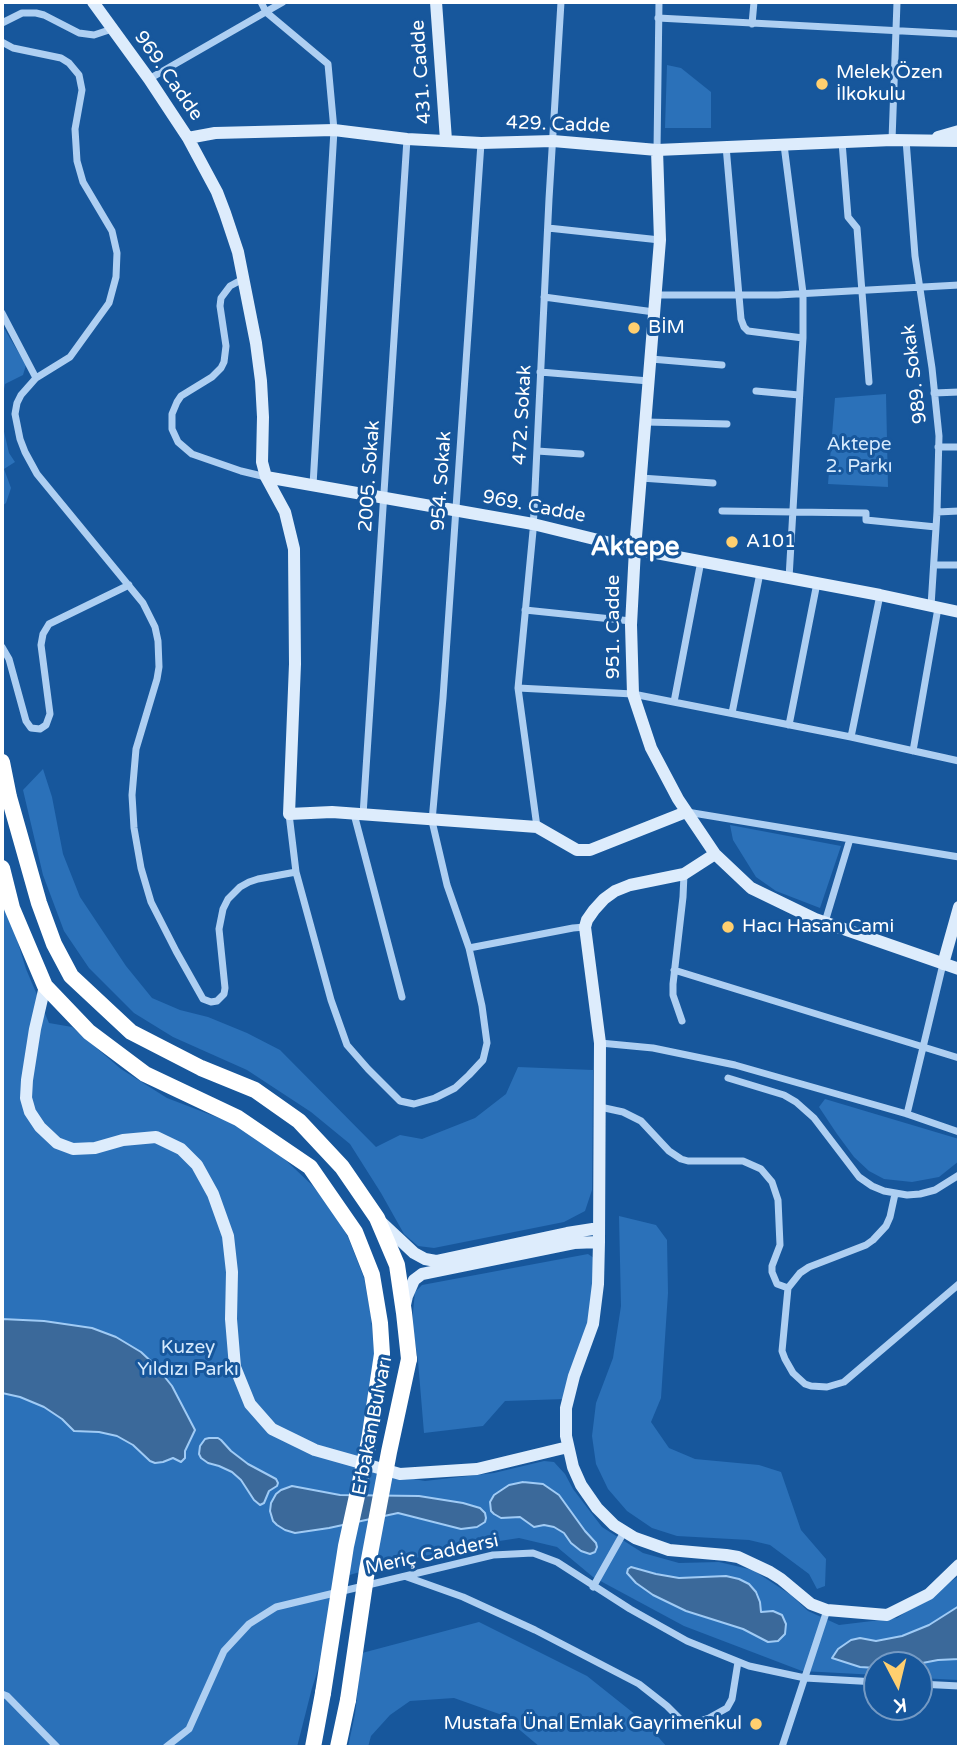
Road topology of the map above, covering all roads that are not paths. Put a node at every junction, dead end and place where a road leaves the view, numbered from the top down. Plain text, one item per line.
1 (93, 2) edge
2 (261, 2) edge
3 (283, 2) edge
4 (436, 2) edge
5 (561, 2) edge
6 (659, 2) edge
7 (754, 2) edge
8 (897, 2) edge
9 (267, 12) junction
10 (658, 18) junction
11 (2, 23) edge
12 (752, 24) junction
13 (112, 29) junction
14 (897, 32) junction
15 (959, 34) edge
16 (2, 42) edge
17 (149, 79) junction
18 (334, 130) junction
19 (959, 131) edge
20 (188, 138) junction
21 (407, 139) junction
22 (446, 140) junction
23 (899, 140) junction
24 (928, 140) junction
25 (553, 141) junction
26 (959, 141) edge
27 (842, 142) junction
28 (481, 143) junction
29 (785, 145) junction
30 (726, 146) junction
31 (657, 150) junction
32 (548, 228) junction
33 (660, 240) junction
34 (243, 279) junction
35 (959, 285) edge
36 (920, 288) junction
37 (862, 290) junction
38 (803, 293) junction
39 (657, 295) junction
40 (740, 296) junction
41 (544, 297) junction
42 (2, 313) edge
43 (655, 313) junction
44 (803, 338) junction
45 (651, 359) junction
46 (722, 365) dead end
47 (540, 372) junction
48 (36, 378) junction
49 (649, 381) junction
50 (869, 382) dead end
51 (756, 391) dead end
52 (959, 392) edge
53 (934, 393) junction
54 (799, 395) junction
55 (646, 422) junction
56 (727, 424) dead end
57 (938, 447) junction
58 (959, 447) edge
59 (537, 451) junction
60 (581, 454) dead end
61 (266, 477) junction
62 (641, 478) junction
63 (713, 483) dead end
64 (313, 485) junction
65 (384, 498) junction
66 (722, 510) dead end
67 (456, 511) junction
68 (959, 511) edge
69 (793, 512) junction
70 (937, 512) junction
71 (533, 524) junction
72 (936, 527) junction
73 (635, 549) junction
74 (701, 561) junction
75 (934, 565) junction
76 (959, 565) edge
77 (760, 573) junction
78 (789, 578) junction
79 (817, 583) junction
80 (129, 586) junction
81 (880, 595) junction
82 (935, 607) junction
83 (525, 610) junction
84 (959, 612) edge
85 (631, 621) junction
86 (2, 647) edge
87 (518, 688) junction
88 (633, 694) junction
89 (674, 702) junction
90 (732, 713) junction
91 (789, 725) junction
92 (851, 737) junction
93 (913, 751) junction
94 (959, 761) edge
95 (2, 762) edge
96 (686, 812) junction
97 (289, 814) junction
98 (358, 815) junction
99 (432, 821) junction
100 (537, 828) junction
101 (850, 839) junction
102 (715, 855) junction
103 (959, 858) edge
104 (2, 868) edge
105 (296, 872) junction
106 (684, 874) junction
107 (959, 907) edge
108 (825, 922) junction
109 (585, 927) junction
110 (469, 948) junction
111 (943, 964) junction
112 (959, 969) edge
113 (674, 970) junction
114 (45, 986) junction
115 (402, 997) dead end
116 (682, 1021) dead end
117 (600, 1044) junction
118 (922, 1047) junction
119 (959, 1058) edge
120 (728, 1078) dead end
121 (600, 1107) junction
122 (907, 1114) junction
123 (959, 1132) edge
124 (959, 1175) edge
125 (895, 1194) junction
126 (377, 1218) junction
127 (599, 1228) junction
128 (599, 1242) junction
129 (959, 1284) edge
130 (788, 1288) junction
131 (404, 1313) junction
132 (568, 1447) junction
133 (624, 1532) junction
134 (959, 1566) edge
135 (405, 1576) junction
136 (593, 1587) junction
137 (827, 1610) junction
138 (738, 1662) junction
139 (804, 1678) junction
140 (863, 1681) edge
141 (933, 1685) edge
142 (959, 1686) edge
143 (2, 1694) edge
144 (57, 1747) edge
145 (166, 1747) edge
146 (313, 1747) edge
147 (338, 1747) edge
148 (782, 1747) edge

1 - 13 street, 969. Cadde
2 - 9 street
3 - 9 street
4 - 22 street, 431. Cadde
5 - 25 street, 472. Sokak
6 - 10 street
7 - 12 street
8 - 14 street, 989. Sokak
9 - 17 street
9 - 18 street
10 - 12 street
10 - 31 street
11 - 13 street
12 - 14 street
13 - 17 street, 969. Cadde
14 - 15 street
14 - 23 street, 989. Sokak
16 - 48 street
17 - 20 street, 969. Cadde
18 - 20 street, 429. Cadde
18 - 21 street, 429. Cadde
18 - 64 street
19 - 24 street
20 - 34 street, 969. Cadde
21 - 22 street, 429. Cadde
21 - 65 street, 2005. Sokak
22 - 28 street, 429. Cadde
23 - 24 street, 429. Cadde
23 - 27 street, 429. Cadde
23 - 36 street, 989. Sokak
24 - 26 street
25 - 28 street, 429. Cadde
25 - 31 street, 429. Cadde
25 - 32 street, 472. Sokak
27 - 29 street, 429. Cadde
27 - 37 street
28 - 67 street, 954. Sokak
29 - 30 street, 429. Cadde
29 - 38 street
30 - 31 street, 429. Cadde
30 - 40 street
31 - 33 street, 951. Cadde
32 - 33 street
32 - 41 street, 472. Sokak
33 - 39 street, 951. Cadde
34 - 61 street, 969. Cadde
34 - 61 street
35 - 36 street
36 - 37 street
36 - 53 street, 989. Sokak
37 - 38 street
37 - 50 street
38 - 40 street
38 - 44 street
39 - 40 street
39 - 43 street, 951. Cadde
40 - 44 street
41 - 43 street
41 - 47 street, 472. Sokak
42 - 48 street
43 - 45 street, 951. Cadde
44 - 54 street
45 - 46 street
45 - 49 street, 951. Cadde
47 - 49 street
47 - 59 street, 472. Sokak
48 - 80 street
49 - 55 street, 951. Cadde
51 - 54 street
52 - 53 street
53 - 57 street, 989. Sokak
54 - 69 street
55 - 56 street
55 - 62 street, 951. Cadde
57 - 58 street
57 - 70 street, 989. Sokak
59 - 60 street
59 - 71 street, 472. Sokak
61 - 64 street, 969. Cadde
61 - 97 street
62 - 63 street
62 - 73 street, 951. Cadde
64 - 65 street, 969. Cadde
65 - 67 street, 969. Cadde
65 - 98 street, 2005. Sokak
66 - 69 street
67 - 71 street, 969. Cadde
67 - 99 street, 954. Sokak
68 - 70 street
69 - 72 street
69 - 78 street
70 - 72 street, 989. Sokak
71 - 73 street, 969. Cadde
71 - 83 street, 472. Sokak
72 - 75 street, 989. Sokak
73 - 74 street, 969. Cadde
73 - 85 street, 951. Cadde
74 - 77 street, 969. Cadde
74 - 89 street
75 - 76 street
75 - 82 street, 989. Sokak
77 - 78 street, 969. Cadde
77 - 90 street
78 - 79 street, 969. Cadde
79 - 81 street, 969. Cadde
79 - 91 street
80 - 86 street
80 - 105 street
81 - 82 street, 969. Cadde
81 - 92 street
82 - 84 street, 969. Cadde
82 - 93 street, 989. Sokak
83 - 85 street
83 - 87 street, 472. Sokak
85 - 88 street, 951. Cadde
87 - 88 street
87 - 100 street, 472. Sokak
88 - 89 street
88 - 96 street, 951. Cadde
89 - 90 street
90 - 91 street
91 - 92 street
92 - 93 street
93 - 94 street
95 - 126 highway, Erbakan Bulvarı
96 - 100 street
96 - 101 street
96 - 102 street, 951. Cadde
97 - 98 street
97 - 105 street
98 - 99 street
98 - 115 street, 2005. Sokak
99 - 100 street
99 - 110 street, 954. Sokak
101 - 103 street
101 - 108 street
102 - 106 street
102 - 108 street, 951. Cadde
104 - 114 highway
105 - 110 street, 954. Sokak
106 - 109 street
106 - 113 street
107 - 111 street
108 - 111 street, 951. Cadde
109 - 110 street
109 - 117 street
111 - 112 street, 951. Cadde
111 - 118 street
113 - 116 street
113 - 118 street
114 - 132 street
114 - 146 highway, Erbakan Bulvarı, bridge
117 - 121 street
117 - 122 street
118 - 119 street
118 - 122 street
120 - 125 street
121 - 127 street
121 - 130 street
122 - 123 street
124 - 125 street
125 - 130 street
126 - 127 street
126 - 131 highway, Erbakan Bulvarı
127 - 128 street
128 - 131 street
128 - 132 street
129 - 130 street
131 - 147 highway, Erbakan Bulvarı, bridge
132 - 133 street
133 - 136 street
133 - 137 street
134 - 137 street
135 - 136 street, Meriç Caddersi
135 - 138 street
135 - 145 street, Meriç Caddersi
136 - 138 street, Meriç Caddersi
137 - 139 street
138 - 139 street, Meriç Caddersi
139 - 140 street, Meriç Caddersi
139 - 148 street
141 - 142 street
143 - 144 street

